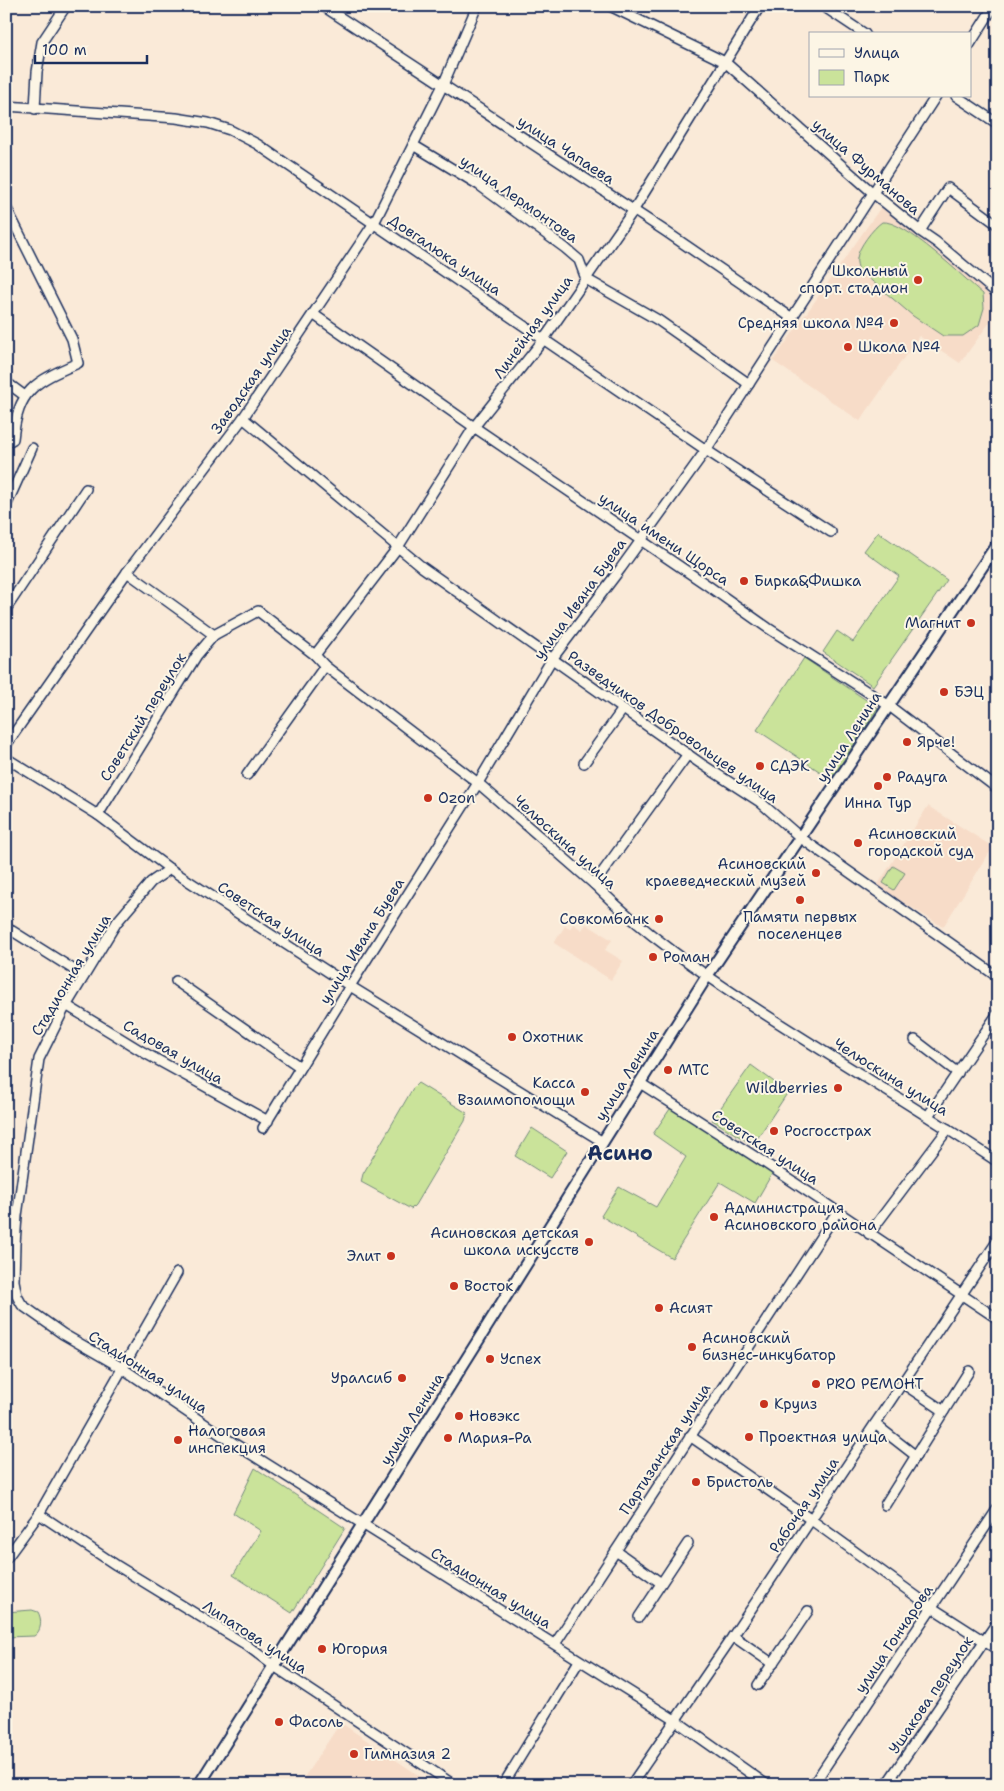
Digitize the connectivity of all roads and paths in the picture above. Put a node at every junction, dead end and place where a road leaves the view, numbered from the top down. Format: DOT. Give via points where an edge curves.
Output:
graph roads {
  1 [pos="66,6"];
  2 [pos="323,6"];
  3 [pos="477,6"];
  4 [pos="610,6"];
  5 [pos="760,6"];
  6 [pos="823,6"];
  7 [pos="994,12"];
  8 [pos="862,32"];
  9 [pos="972,41"];
  10 [pos="725,62"];
  11 [pos="443,85"];
  12 [pos="935,98"];
  13 [pos="959,98"];
  14 [pos="6,106"];
  15 [pos="34,109"];
  16 [pos="998,124"];
  17 [pos="413,145"];
  18 [pos="873,193"];
  19 [pos="6,207"];
  20 [pos="633,211"];
  21 [pos="374,223"];
  22 [pos="998,225"];
  23 [pos="920,230"];
  24 [pos="586,278"];
  25 [pos="998,294"];
  26 [pos="313,314"];
  27 [pos="792,318"];
  28 [pos="544,339"];
  29 [pos="6,382"];
  30 [pos="749,384"];
  31 [pos="26,396"];
  32 [pos="243,418"];
  33 [pos="474,428"];
  34 [pos="6,443"];
  35 [pos="32,448"];
  36 [pos="706,450"];
  37 [pos="86,489"];
  38 [pos="6,506"];
  39 [pos="831,532"];
  40 [pos="640,540"];
  41 [pos="998,543"];
  42 [pos="398,547"];
  43 [pos="127,572"];
  44 [pos="6,609"];
  45 [pos="214,634"];
  46 [pos="315,655"];
  47 [pos="552,659"];
  48 [pos="325,666"];
  49 [pos="888,705"];
  50 [pos="623,709"];
  51 [pos="6,745"];
  52 [pos="688,754"];
  53 [pos="6,758"];
  54 [pos="584,762"];
  55 [pos="247,775"];
  56 [pos="478,783"];
  57 [pos="998,789"];
  58 [pos="98,816"];
  59 [pos="801,838"];
  60 [pos="170,870"];
  61 [pos="594,884"];
  62 [pos="6,927"];
  63 [pos="84,976"];
  64 [pos="707,976"];
  65 [pos="998,977"];
  66 [pos="176,981"];
  67 [pos="350,986"];
  68 [pos="66,1005"];
  69 [pos="998,1013"];
  70 [pos="915,1040"];
  71 [pos="300,1067"];
  72 [pos="958,1072"];
  73 [pos="640,1083"];
  74 [pos="928,1116"];
  75 [pos="265,1124"];
  76 [pos="948,1129"];
  77 [pos="603,1142"];
  78 [pos="998,1162"];
  79 [pos="837,1212"];
  80 [pos="869,1234"];
  81 [pos="998,1240"];
  82 [pos="177,1273"];
  83 [pos="961,1295"];
  84 [pos="998,1319"];
  85 [pos="122,1368"];
  86 [pos="969,1371"];
  87 [pos="902,1383"];
  88 [pos="944,1411"];
  89 [pos="875,1424"];
  90 [pos="690,1436"];
  91 [pos="916,1456"];
  92 [pos="885,1505"];
  93 [pos="998,1508"];
  94 [pos="40,1514"];
  95 [pos="810,1519"];
  96 [pos="364,1524"];
  97 [pos="688,1543"];
  98 [pos="616,1551"];
  99 [pos="6,1559"];
  100 [pos="661,1583"];
  101 [pos="931,1607"];
  102 [pos="808,1611"];
  103 [pos="639,1617"];
  104 [pos="998,1621"];
  105 [pos="733,1636"];
  106 [pos="984,1642"];
  107 [pos="555,1644"];
  108 [pos="998,1650"];
  109 [pos="579,1661"];
  110 [pos="773,1664"];
  111 [pos="274,1666"];
  112 [pos="758,1685"];
  113 [pos="675,1720"];
  114 [pos="998,1780"];
  115 [pos="199,1785"];
  116 [pos="454,1785"];
  117 [pos="504,1785"];
  118 [pos="631,1785"];
  119 [pos="767,1785"];
  120 [pos="813,1785"];
  121 [pos="886,1785"];
  122 [pos="994,1785"];
  1 -- 15 [label="street" via="42,42"];
  2 -- 11 [label="street, улица Чапаева"];
  3 -- 11 [label="street, Заводская улица"];
  4 -- 10 [label="street, улица Фурманова"];
  5 -- 10 [label="street, Линейная улица"];
  6 -- 8 [label="street"];
  7 -- 9 [label="street"];
  10 -- 18 [label="street, улица Фурманова"];
  10 -- 20 [label="street, Линейная улица"];
  11 -- 17 [label="street, Заводская улица"];
  11 -- 20 [label="street, улица Чапаева"];
  12 -- 18 [label="street, улица Ивана Буева"];
  13 -- 16 [label="street"];
  14 -- 15 [label="street, Довгалюка улица"];
  15 -- 21 [label="street, Довгалюка улица" via="176,118 230,130 257,144"];
  17 -- 21 [label="street, Заводская улица"];
  17 -- 24 [label="street, улица Лермонтова" via="479,185 565,248 579,260"];
  18 -- 23 [label="street, улица Фурманова"];
  18 -- 27 [label="street, улица Ивана Буева"];
  19 -- 31 [label="street" via="72,339 78,363 32,388"];
  20 -- 24 [label="street, Линейная улица"];
  20 -- 27 [label="street, улица Чапаева"];
  21 -- 26 [label="street, Заводская улица"];
  21 -- 28 [label="street, Довгалюка улица"];
  22 -- 23 [label="street" via="948,188"];
  23 -- 25 [label="street, улица Фурманова"];
  24 -- 28 [label="street, Линейная улица"];
  24 -- 30 [label="street" via="658,320"];
  26 -- 32 [label="street, Заводская улица"];
  26 -- 33 [label="street, улица имени Щорса"];
  27 -- 30 [label="street, улица Ивана Буева"];
  28 -- 33 [label="street, Линейная улица"];
  28 -- 36 [label="street, Довгалюка улица"];
  29 -- 31 [label="street"];
  30 -- 36 [label="street, улица Ивана Буева"];
  31 -- 34 [label="street" via="17,414 13,439"];
  32 -- 42 [label="street, Разведчиков Добровольцев улица"];
  32 -- 43 [label="street, Заводская улица"];
  33 -- 40 [label="street, улица имени Щорса"];
  33 -- 42 [label="street, Линейная улица"];
  35 -- 38 [label="street"];
  36 -- 39 [label="street, Довгалюка улица"];
  36 -- 40 [label="street, улица Ивана Буева"];
  37 -- 44 [label="street"];
  40 -- 47 [label="street, улица Ивана Буева"];
  40 -- 49 [label="street, улица имени Щорса"];
  41 -- 49 [label="main road, улица Ленина"];
  42 -- 46 [label="street, Линейная улица"];
  42 -- 47 [label="street, Разведчиков Добровольцев улица"];
  43 -- 45 [label="street"];
  43 -- 51 [label="street, Заводская улица"];
  45 -- 46 [label="street, Челюскина улица" via="258,611"];
  45 -- 58 [label="street, Советский переулок" via="197,655"];
  46 -- 48 [label="street, Челюскина улица"];
  47 -- 50 [label="street, Разведчиков Добровольцев улица"];
  47 -- 56 [label="street, улица Ивана Буева"];
  48 -- 55 [label="street"];
  48 -- 56 [label="street, Челюскина улица"];
  49 -- 57 [label="street, улица имени Щорса"];
  49 -- 59 [label="main road, улица Ленина"];
  50 -- 52 [label="street, Разведчиков Добровольцев улица"];
  50 -- 54 [label="street"];
  52 -- 59 [label="street, Разведчиков Добровольцев улица" via="760,802"];
  52 -- 61 [label="street"];
  53 -- 58 [label="street, Советская улица"];
  56 -- 61 [label="street, Челюскина улица"];
  56 -- 67 [label="street, улица Ивана Буева"];
  58 -- 60 [label="street, Советская улица"];
  59 -- 64 [label="main road, улица Ленина"];
  59 -- 65 [label="street, Разведчиков Добровольцев улица"];
  60 -- 63 [label="street, Стадионная улица" via="151,882 117,922"];
  60 -- 67 [label="street, Советская улица"];
  61 -- 64 [label="street, Челюскина улица" via="684,961"];
  62 -- 63 [label="street"];
  63 -- 68 [label="street, Стадионная улица"];
  64 -- 73 [label="main road, улица Ленина"];
  64 -- 74 [label="street, Челюскина улица"];
  66 -- 71 [label="street"];
  67 -- 71 [label="street, улица Ивана Буева"];
  67 -- 77 [label="street, Советская улица"];
  68 -- 75 [label="street, Садовая улица"];
  68 -- 85 [label="street, Стадионная улица" via="39,1058 17,1216 14,1280 17,1296 30,1312"];
  69 -- 72 [label="street"];
  70 -- 72 [label="street"];
  71 -- 75 [label="street, улица Ивана Буева"];
  72 -- 74 [label="street"];
  73 -- 77 [label="main road, улица Ленина"];
  73 -- 79 [label="street, Советская улица"];
  74 -- 76 [label="street, Челюскина улица"];
  76 -- 78 [label="street, Челюскина улица"];
  76 -- 80 [label="street"];
  77 -- 96 [label="main road, улица Ленина"];
  79 -- 80 [label="street, Советская улица"];
  79 -- 90 [label="street, Партизанская улица"];
  80 -- 83 [label="street, Советская улица"];
  81 -- 83 [label="street, Рабочая улица"];
  82 -- 85 [label="street"];
  83 -- 84 [label="street, Советская улица"];
  83 -- 87 [label="street, Рабочая улица"];
  85 -- 94 [label="street"];
  85 -- 96 [label="street, Стадионная улица" via="227,1439"];
  86 -- 88 [label="street"];
  87 -- 88 [label="street"];
  87 -- 89 [label="street, Рабочая улица"];
  88 -- 91 [label="street"];
  89 -- 91 [label="street"];
  89 -- 95 [label="street, Рабочая улица"];
  90 -- 95 [label="street"];
  90 -- 98 [label="street, Партизанская улица"];
  91 -- 92 [label="street"];
  93 -- 101 [label="street, улица Гончарова"];
  94 -- 99 [label="street"];
  94 -- 111 [label="street, Липатова улица" via="245,1644"];
  95 -- 101 [label="street"];
  95 -- 105 [label="street, Рабочая улица"];
  96 -- 107 [label="street, Стадионная улица"];
  96 -- 111 [label="main road, улица Ленина"];
  97 -- 100 [label="street"];
  98 -- 100 [label="street"];
  98 -- 107 [label="street, Партизанская улица"];
  100 -- 103 [label="street"];
  101 -- 106 [label="street"];
  101 -- 120 [label="street, улица Гончарова"];
  102 -- 110 [label="street"];
  104 -- 106 [label="street, Ушакова переулок"];
  105 -- 110 [label="street"];
  105 -- 113 [label="street, Рабочая улица"];
  106 -- 108 [label="street"];
  106 -- 121 [label="street, Ушакова переулок"];
  107 -- 109 [label="street, Стадионная улица"];
  109 -- 113 [label="street, Стадионная улица"];
  109 -- 117 [label="street"];
  110 -- 112 [label="street"];
  111 -- 115 [label="main road, улица Ленина"];
  111 -- 116 [label="street, Липатова улица"];
  113 -- 118 [label="street, Рабочая улица"];
  113 -- 119 [label="street, Стадионная улица"];
  114 -- 122 [label="street"];
}
